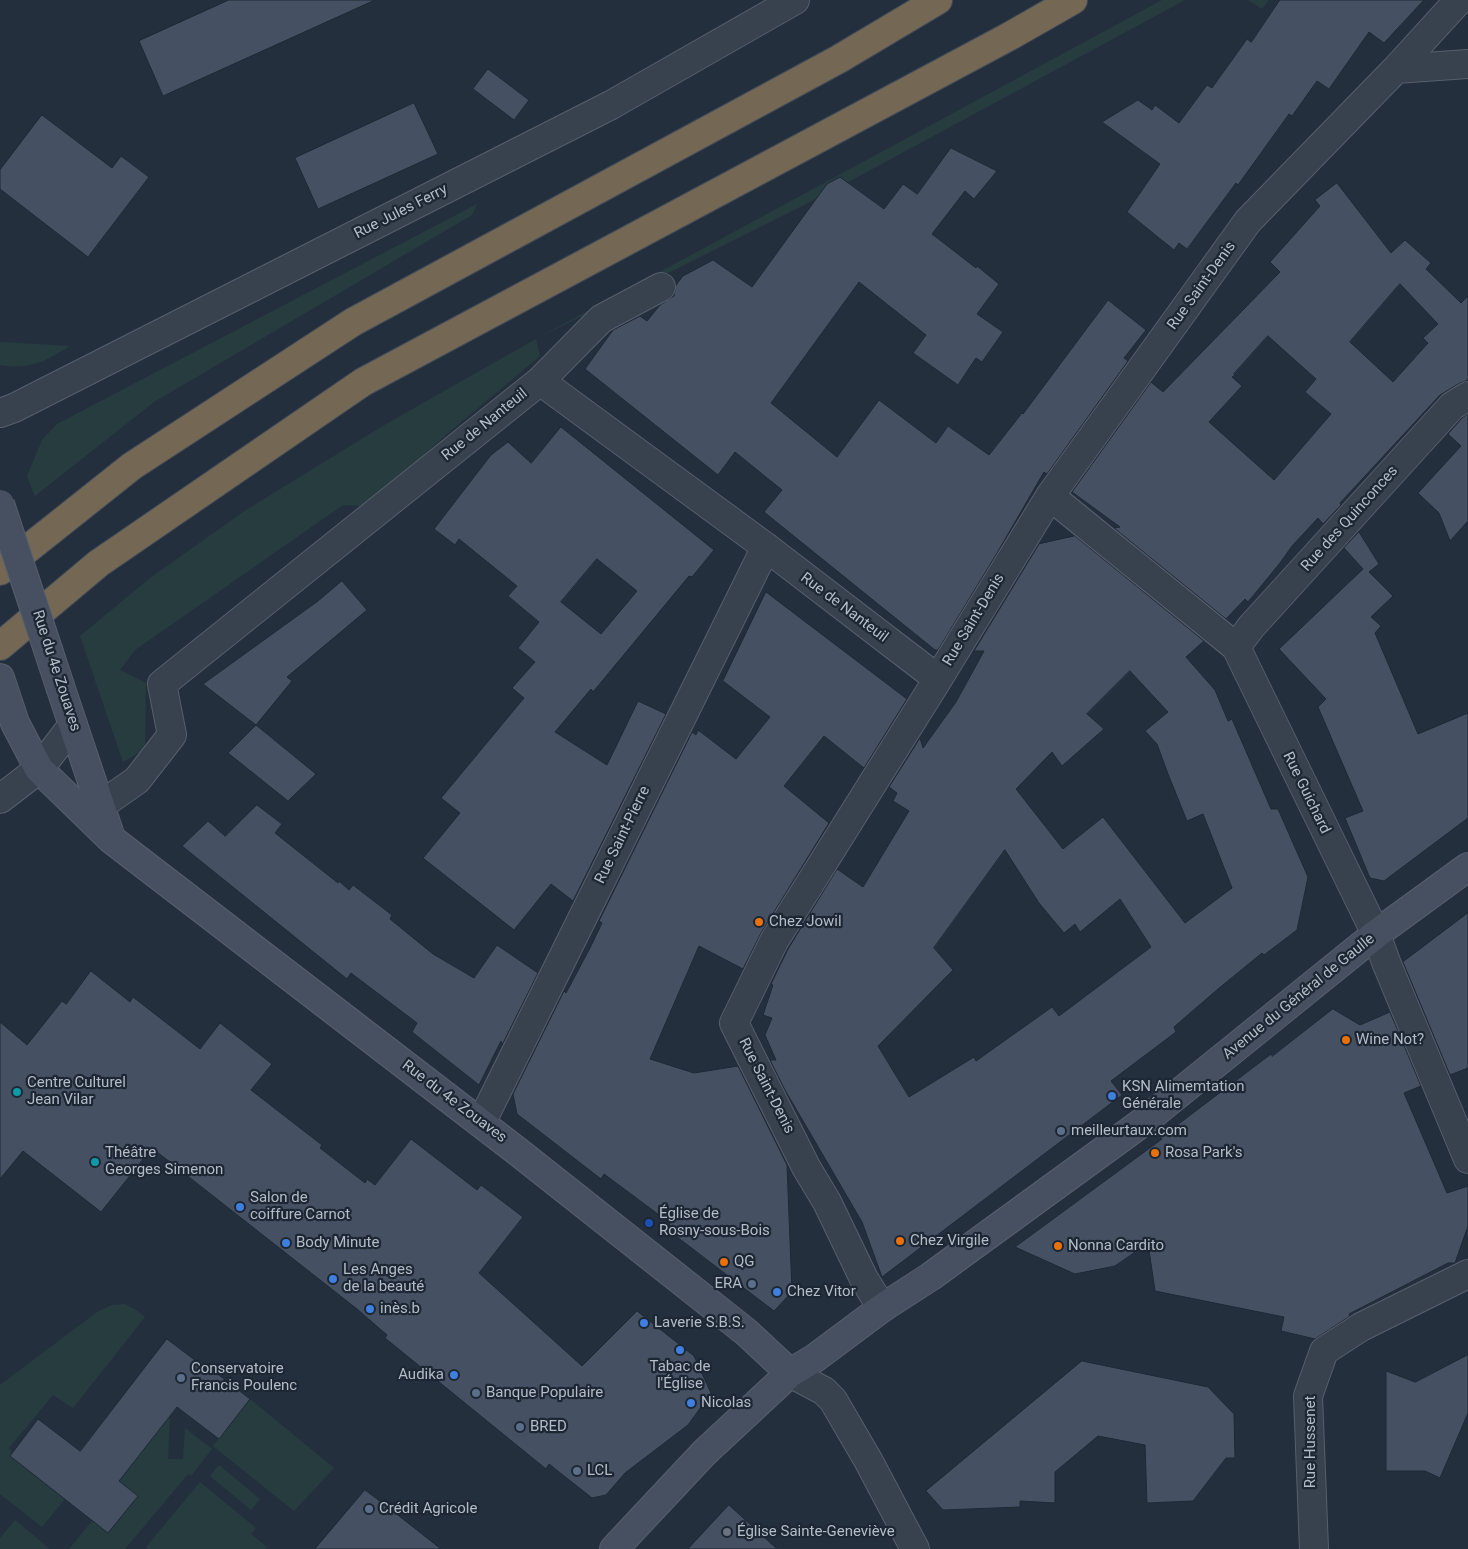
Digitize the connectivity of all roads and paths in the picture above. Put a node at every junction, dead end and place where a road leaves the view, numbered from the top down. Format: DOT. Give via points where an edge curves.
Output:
graph roads {
  1 [pos="795,0"];
  2 [pos="938,0"];
  3 [pos="1073,0"];
  4 [pos="1459,0"];
  5 [pos="1468,64"];
  6 [pos="1396,69"];
  7 [pos="661,287"];
  8 [pos="540,381"];
  9 [pos="1468,396"];
  10 [pos="0,413"];
  11 [pos="1050,496"];
  12 [pos="0,504"];
  13 [pos="766,548"];
  14 [pos="0,571"];
  15 [pos="0,646"];
  16 [pos="1236,647"];
  17 [pos="0,678"];
  18 [pos="938,679"];
  19 [pos="73,725"];
  20 [pos="39,769"];
  21 [pos="0,799"];
  22 [pos="100,806"];
  23 [pos="111,839"];
  24 [pos="1468,867"];
  25 [pos="1376,934"];
  26 [pos="481,1123"];
  27 [pos="1468,1159"];
  28 [pos="1468,1274"];
  29 [pos="882,1308"];
  30 [pos="790,1373"];
  31 [pos="614,1549"];
  32 [pos="915,1549"];
  33 [pos="1314,1549"];
  1 -- 10 [label="street, Rue Jules Ferry" via="611,105"];
  2 -- 14 [label="highway" via="838,59 353,322 132,466"];
  3 -- 15 [label="highway" via="364,382 99,563"];
  4 -- 6 [label="street, Rue Saint-Denis"];
  5 -- 6 [label="street"];
  6 -- 11 [label="street, Rue Saint-Denis" via="1248,221"];
  7 -- 8 [label="street" via="601,319"];
  8 -- 13 [label="street, Rue de Nanteuil"];
  8 -- 22 [label="street, Rue de Nanteuil" via="162,684 172,735 137,780"];
  9 -- 16 [label="street, Rue des Quinconces" via="1452,406"];
  11 -- 16 [label="street, Rue Guichard"];
  11 -- 18 [label="street, Rue Saint-Denis"];
  12 -- 19 [label="main road, Rue du 4e Zouaves, bridge"];
  13 -- 18 [label="street, Rue de Nanteuil"];
  13 -- 26 [label="street, Rue Saint-Pierre"];
  16 -- 25 [label="street, Rue Guichard"];
  17 -- 20 [label="main road, Rue du 4e Zouaves" via="15,723"];
  18 -- 29 [label="street, Rue Saint-Denis" via="774,941 734,1023 806,1168"];
  19 -- 20 [label="street"];
  19 -- 22 [label="main road, Rue du 4e Zouaves"];
  20 -- 21 [label="street"];
  20 -- 23 [label="main road, Rue du 4e Zouaves"];
  22 -- 23 [label="main road, Rue du 4e Zouaves"];
  23 -- 26 [label="main road, Rue du 4e Zouaves"];
  24 -- 25 [label="main road, Avenue du Général de Gaulle"];
  25 -- 27 [label="street, Rue Guichard"];
  25 -- 29 [label="main road, Avenue du Général de Gaulle" via="1147,1119 930,1277"];
  26 -- 30 [label="main road, Rue du 4e Zouaves" via="746,1332"];
  28 -- 33 [label="street, Rue Hussenet" via="1362,1327 1324,1352 1308,1396"];
  29 -- 30 [label="main road, Avenue du Général de Gaulle"];
  30 -- 31 [label="main road, Avenue du Général de Gaulle" via="704,1453"];
  30 -- 32 [label="street" via="824,1391 833,1400"];
}
